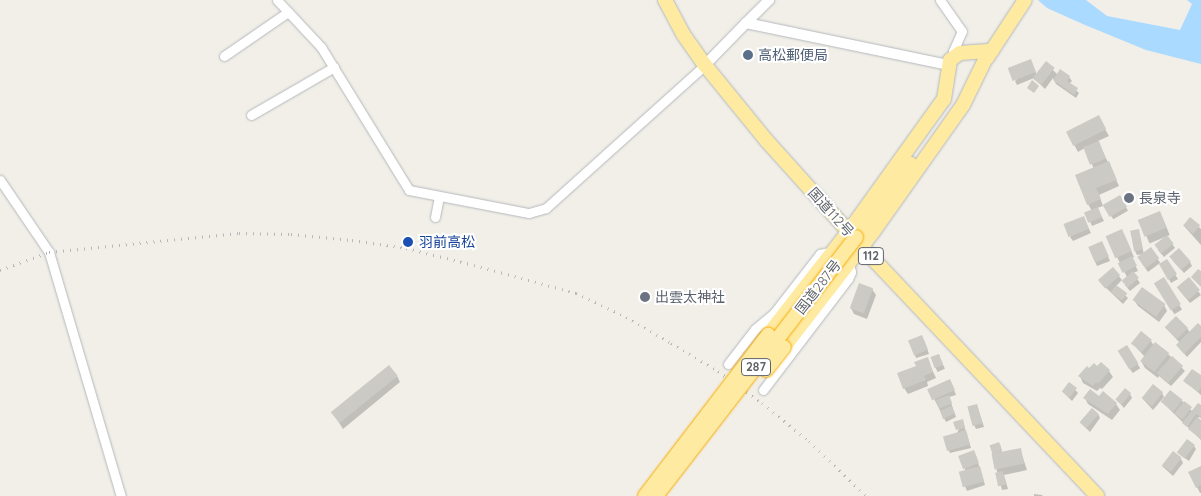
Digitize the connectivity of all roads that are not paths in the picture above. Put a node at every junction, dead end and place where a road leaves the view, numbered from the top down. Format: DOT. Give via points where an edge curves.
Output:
graph roads {
  1 [pos="277,0"];
  2 [pos="665,0"];
  3 [pos="768,0"];
  4 [pos="940,0"];
  5 [pos="1025,0"];
  6 [pos="288,12"];
  7 [pos="746,23"];
  8 [pos="992,51"];
  9 [pos="224,56"];
  10 [pos="951,60"];
  11 [pos="984,62"];
  12 [pos="705,65"];
  13 [pos="334,67"];
  14 [pos="251,115"];
  15 [pos="0,180"];
  16 [pos="439,197"];
  17 [pos="435,217"];
  18 [pos="849,231"];
  19 [pos="862,246"];
  20 [pos="833,251"];
  21 [pos="849,263"];
  22 [pos="728,364"];
  23 [pos="763,390"];
  24 [pos="121,496"];
  25 [pos="645,496"];
  26 [pos="656,496"];
  27 [pos="665,496"];
  28 [pos="1097,496"];
  1 -- 6 [label="street"];
  2 -- 12 [label="highway, 国道112号 / 112"];
  3 -- 7 [label="street"];
  4 -- 10 [label="street" via="962,32"];
  5 -- 8 [label="highway, 国道287号 / 287"];
  6 -- 9 [label="street"];
  6 -- 13 [label="street" via="321,47"];
  7 -- 10 [label="street"];
  7 -- 12 [label="street"];
  8 -- 10 [label="highway"];
  8 -- 11 [label="highway, 国道287号 / 287"];
  10 -- 18 [label="highway, 287" via="944,99"];
  11 -- 19 [label="highway, 287" via="963,105"];
  11 -- 26 [label="highway, 国道287号 / 287, bridge"];
  12 -- 16 [label="street" via="546,208 529,214"];
  12 -- 18 [label="highway, 国道112号 / 112" via="766,140"];
  13 -- 14 [label="street"];
  13 -- 16 [label="street" via="409,190"];
  15 -- 24 [label="street" via="49,252"];
  16 -- 17 [label="street"];
  18 -- 19 [label="highway, 国道112号 / 112"];
  18 -- 20 [label="highway, 287"];
  19 -- 21 [label="highway, 287"];
  19 -- 28 [label="highway, 国道112号 / 112"];
  20 -- 22 [label="street" via="820,254 774,313 755,329"];
  20 -- 25 [label="highway, 287, bridge"];
  21 -- 23 [label="street" via="851,272 848,279"];
  21 -- 27 [label="highway, 287, bridge"];
}
